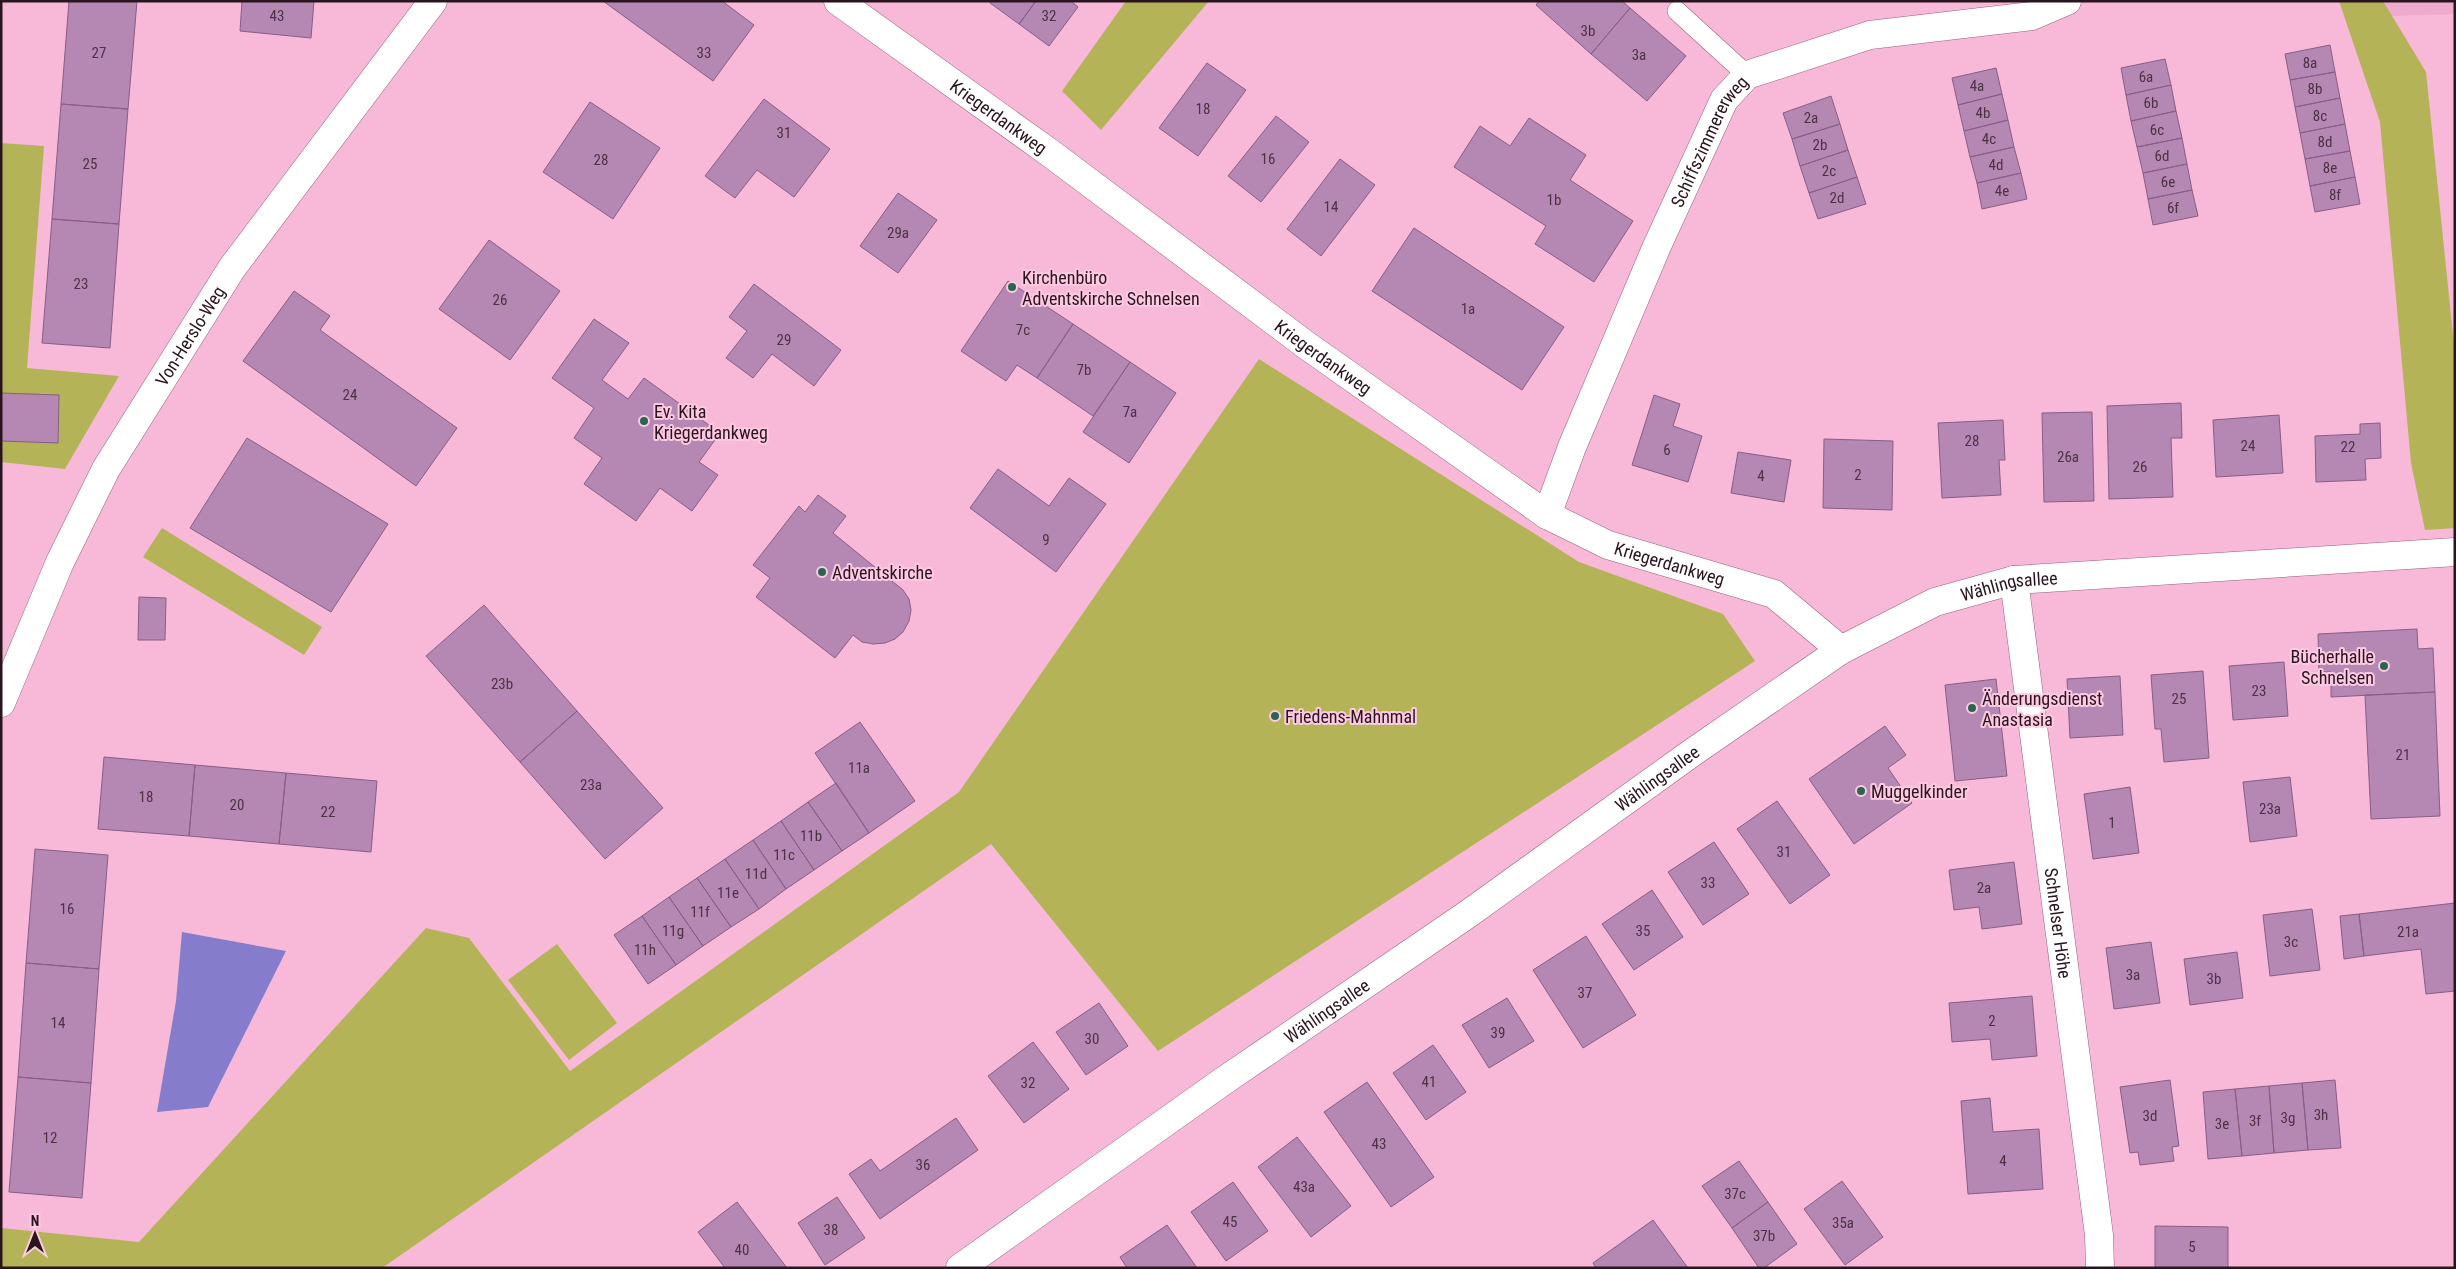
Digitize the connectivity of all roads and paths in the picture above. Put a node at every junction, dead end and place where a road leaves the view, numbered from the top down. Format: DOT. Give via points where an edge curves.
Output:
graph roads {
  1 [pos="434,1"];
  2 [pos="838,1"];
  3 [pos="2067,1"];
  4 [pos="1677,11"];
  5 [pos="1747,75"];
  6 [pos="1547,516"];
  7 [pos="2455,552"];
  8 [pos="2014,580"];
  9 [pos="1841,650"];
  10 [pos="1,703"];
  11 [pos="960,1268"];
  12 [pos="2100,1268"];
  1 -- 10 [label="street, Von-Herslo-Weg" via="232,268 117,452 60,562"];
  2 -- 6 [label="street, Kriegerdankweg" via="1050,153 1306,345"];
  3 -- 5 [label="street, Schiffszimmererweg" via="2032,16 1870,35"];
  4 -- 5 [label="lane"];
  5 -- 6 [label="street, Schiffszimmererweg" via="1724,100 1657,246 1572,447"];
  6 -- 9 [label="street, Kriegerdankweg" via="1608,545 1774,594"];
  7 -- 8 [label="street, Wählingsallee"];
  8 -- 9 [label="street, Wählingsallee" via="1935,602"];
  8 -- 12 [label="street, Schnelser Höhe" via="2099,1235"];
  9 -- 11 [label="street, Wählingsallee"];
}
